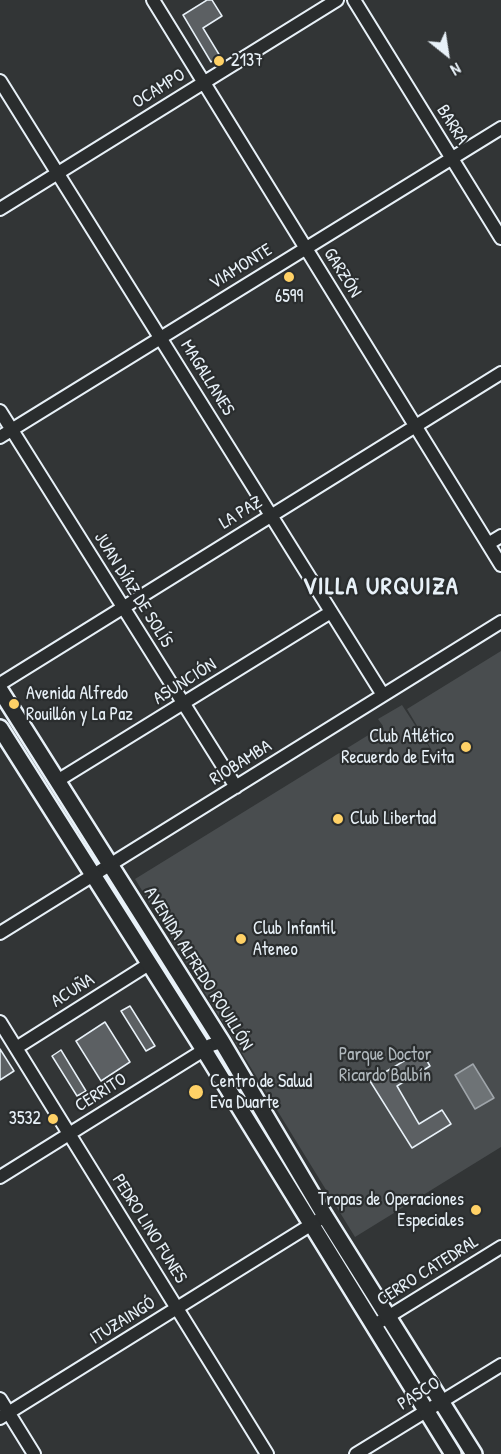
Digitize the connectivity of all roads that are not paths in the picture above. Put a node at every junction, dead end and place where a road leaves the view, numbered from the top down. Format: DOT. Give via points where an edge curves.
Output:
graph roads {
  1 [pos="153,0"];
  2 [pos="337,0"];
  3 [pos="354,0"];
  4 [pos="0,81"];
  5 [pos="204,83"];
  6 [pos="501,128"];
  7 [pos="452,158"];
  8 [pos="58,173"];
  9 [pos="0,209"];
  10 [pos="501,238"];
  11 [pos="306,248"];
  12 [pos="160,338"];
  13 [pos="501,373"];
  14 [pos="0,411"];
  15 [pos="415,426"];
  16 [pos="12,430"];
  17 [pos="0,437"];
  18 [pos="271,516"];
  19 [pos="501,536"];
  20 [pos="488,544"];
  21 [pos="501,565"];
  22 [pos="123,607"];
  23 [pos="332,612"];
  24 [pos="501,622"];
  25 [pos="0,684"];
  26 [pos="0,690"];
  27 [pos="383,695"];
  28 [pos="184,704"];
  29 [pos="0,728"];
  30 [pos="57,782"];
  31 [pos="236,787"];
  32 [pos="101,871"];
  33 [pos="0,933"];
  34 [pos="149,964"];
  35 [pos="0,1022"];
  36 [pos="222,1042"];
  37 [pos="16,1048"];
  38 [pos="204,1050"];
  39 [pos="69,1134"];
  40 [pos="0,1177"];
  41 [pos="326,1216"];
  42 [pos="311,1225"];
  43 [pos="501,1247"];
  44 [pos="177,1308"];
  45 [pos="388,1317"];
  46 [pos="373,1326"];
  47 [pos="501,1365"];
  48 [pos="0,1400"];
  49 [pos="441,1401"];
  50 [pos="426,1410"];
  51 [pos="4,1416"];
  52 [pos="34,1454"];
  53 [pos="267,1454"];
  54 [pos="356,1454"];
  55 [pos="453,1454"];
  56 [pos="474,1454"];
  1 -- 5 [label="street, GARZÓN"];
  2 -- 5 [label="street, OCAMPO"];
  3 -- 7 [label="street, BARRA"];
  4 -- 8 [label="street, MAGALLANES"];
  5 -- 8 [label="street, OCAMPO"];
  5 -- 11 [label="street, GARZÓN"];
  6 -- 7 [label="street, VIAMONTE"];
  7 -- 10 [label="street, BARRA"];
  7 -- 11 [label="street, VIAMONTE"];
  8 -- 9 [label="street, OCAMPO"];
  8 -- 12 [label="street, MAGALLANES"];
  11 -- 12 [label="street, VIAMONTE"];
  11 -- 15 [label="street, GARZÓN"];
  12 -- 16 [label="street, VIAMONTE"];
  12 -- 18 [label="street, MAGALLANES"];
  13 -- 15 [label="street, LA PAZ"];
  14 -- 16 [label="street, JUAN DÍAZ DE SOLÍS"];
  15 -- 18 [label="street, LA PAZ"];
  15 -- 20 [label="street, GARZÓN"];
  16 -- 17 [label="street, VIAMONTE"];
  16 -- 22 [label="street, JUAN DÍAZ DE SOLÍS"];
  18 -- 22 [label="street, LA PAZ"];
  18 -- 23 [label="street, MAGALLANES"];
  19 -- 20 [label="street"];
  20 -- 21 [label="street, GARZÓN"];
  22 -- 25 [label="street, LA PAZ"];
  22 -- 28 [label="street, JUAN DÍAZ DE SOLÍS"];
  23 -- 27 [label="street, MAGALLANES"];
  23 -- 28 [label="street, ASUNCIÓN"];
  24 -- 27 [label="street, RIOBAMBA"];
  26 -- 30 [label="street, AVENIDA ALFREDO ROUILLÓN"];
  27 -- 31 [label="street, RIOBAMBA"];
  28 -- 30 [label="street, ASUNCIÓN"];
  28 -- 31 [label="street, JUAN DÍAZ DE SOLÍS"];
  29 -- 32 [label="street, AVENIDA ALFREDO ROUILLÓN"];
  30 -- 32 [label="street, AVENIDA ALFREDO ROUILLÓN"];
  31 -- 32 [label="street, RIOBAMBA"];
  32 -- 33 [label="street, RIOBAMBA"];
  32 -- 34 [label="street, AVENIDA ALFREDO ROUILLÓN"];
  32 -- 36 [label="street, AVENIDA ALFREDO ROUILLÓN"];
  34 -- 37 [label="street, ACUÑA"];
  34 -- 38 [label="street, AVENIDA ALFREDO ROUILLÓN"];
  35 -- 37 [label="street, PEDRO LINO FUNES"];
  36 -- 38 [label="street, CERRITO"];
  36 -- 41 [label="street, AVENIDA ALFREDO ROUILLÓN"];
  37 -- 39 [label="street, PEDRO LINO FUNES"];
  38 -- 39 [label="street, CERRITO"];
  38 -- 42 [label="street, AVENIDA ALFREDO ROUILLÓN"];
  39 -- 40 [label="street, CERRITO"];
  39 -- 44 [label="street, PEDRO LINO FUNES"];
  41 -- 42 [label="street, ITUZAINGÓ"];
  41 -- 45 [label="street, AVENIDA ALFREDO ROUILLÓN"];
  42 -- 44 [label="street, ITUZAINGÓ"];
  42 -- 46 [label="street, AVENIDA ALFREDO ROUILLÓN"];
  43 -- 45 [label="street, CERRO CATEDRAL"];
  44 -- 51 [label="street, ITUZAINGÓ"];
  44 -- 53 [label="street, PEDRO LINO FUNES"];
  45 -- 46 [label="street, CERRO CATEDRAL"];
  45 -- 49 [label="street, AVENIDA ALFREDO ROUILLÓN"];
  46 -- 50 [label="street, AVENIDA ALFREDO ROUILLÓN"];
  47 -- 49 [label="street, PASCO"];
  48 -- 51 [label="street"];
  49 -- 50 [label="street, PASCO"];
  49 -- 56 [label="street, AVENIDA ALFREDO ROUILLÓN"];
  50 -- 54 [label="street, PASCO"];
  50 -- 55 [label="street, AVENIDA ALFREDO ROUILLÓN"];
  51 -- 52 [label="street"];
}
